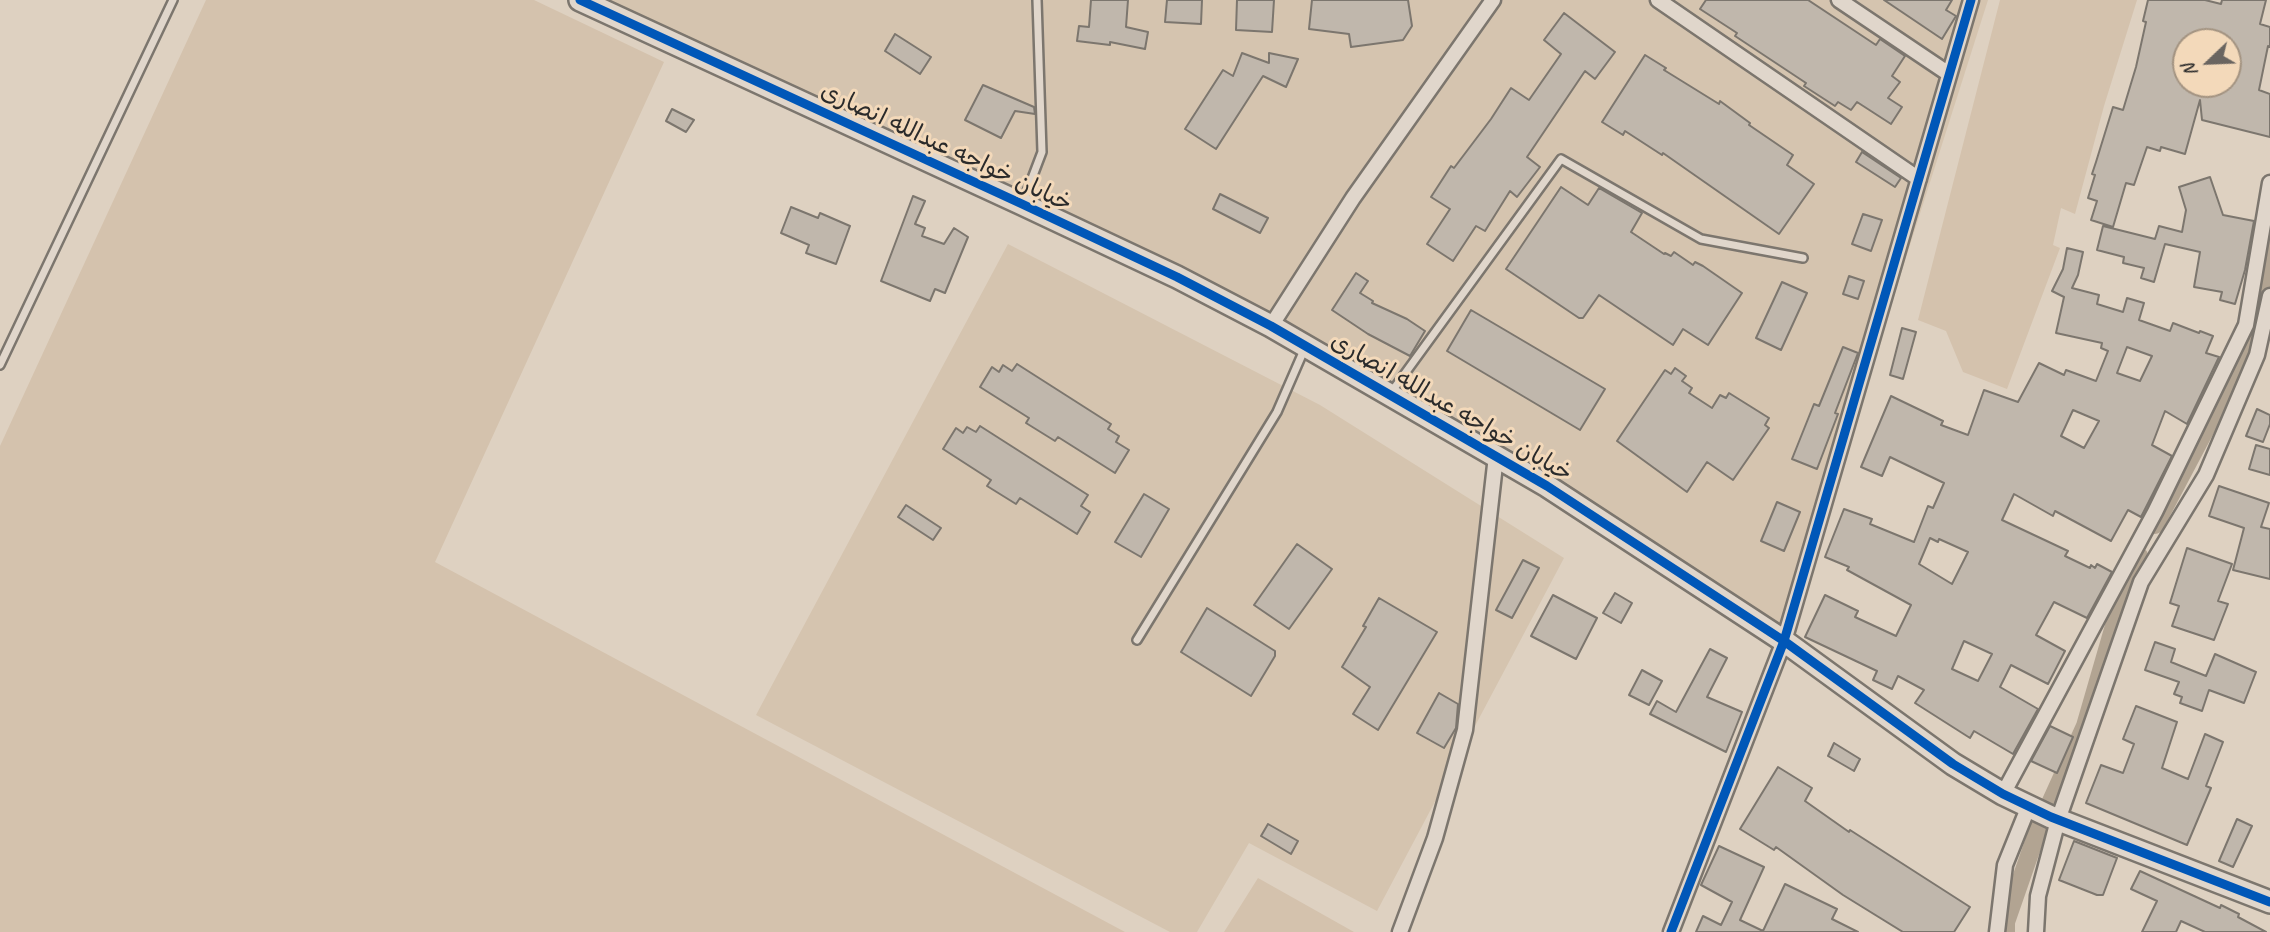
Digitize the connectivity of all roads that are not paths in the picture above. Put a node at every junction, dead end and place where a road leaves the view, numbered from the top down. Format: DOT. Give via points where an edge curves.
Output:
graph roads {
  1 [pos="173,0"];
  2 [pos="580,0"];
  3 [pos="1037,0"];
  4 [pos="1493,0"];
  5 [pos="1658,0"];
  6 [pos="1839,0"];
  7 [pos="1971,0"];
  8 [pos="1949,74"];
  9 [pos="1919,179"];
  10 [pos="2270,183"];
  11 [pos="1022,204"];
  12 [pos="1803,258"];
  13 [pos="2270,296"];
  14 [pos="1270,326"];
  15 [pos="1306,346"];
  16 [pos="0,365"];
  17 [pos="1391,394"];
  18 [pos="1496,456"];
  19 [pos="1137,640"];
  20 [pos="1784,641"];
  21 [pos="2003,794"];
  22 [pos="2028,808"];
  23 [pos="2058,820"];
  24 [pos="2270,902"];
  25 [pos="1400,932"];
  26 [pos="1671,932"];
  27 [pos="1997,932"];
  28 [pos="2036,932"];
  1 -- 16 [label="lane"];
  2 -- 11 [label="street, خیابان خواجه عبدالله انصاری"];
  3 -- 11 [label="lane" via="1042,152"];
  4 -- 14 [label="street" via="1353,198"];
  5 -- 9 [label="street"];
  6 -- 8 [label="street"];
  7 -- 8 [label="street"];
  8 -- 9 [label="street"];
  9 -- 20 [label="street"];
  10 -- 21 [label="street" via="2246,325 2149,523"];
  11 -- 14 [label="street, خیابان خواجه عبدالله انصاری"];
  12 -- 17 [label="lane" via="1701,239 1561,159"];
  13 -- 23 [label="street" via="2257,355 2206,475 2141,582"];
  14 -- 15 [label="street, خیابان خواجه عبدالله انصاری"];
  15 -- 17 [label="street, خیابان خواجه عبدالله انصاری"];
  15 -- 19 [label="lane" via="1277,412"];
  17 -- 18 [label="street, خیابان خواجه عبدالله انصاری"];
  18 -- 20 [label="street, خیابان خواجه عبدالله انصاری"];
  18 -- 25 [label="street" via="1465,730 1435,838"];
  20 -- 21 [label="street, خیابان خواجه عبدالله انصاری" via="1953,764"];
  20 -- 26 [label="street"];
  21 -- 22 [label="street, خیابان خواجه عبدالله انصاری"];
  22 -- 23 [label="street, خیابان خواجه عبدالله انصاری"];
  22 -- 27 [label="street" via="2005,865"];
  23 -- 24 [label="street, خیابان خواجه عبدالله انصاری"];
  23 -- 28 [label="street" via="2038,896"];
}
